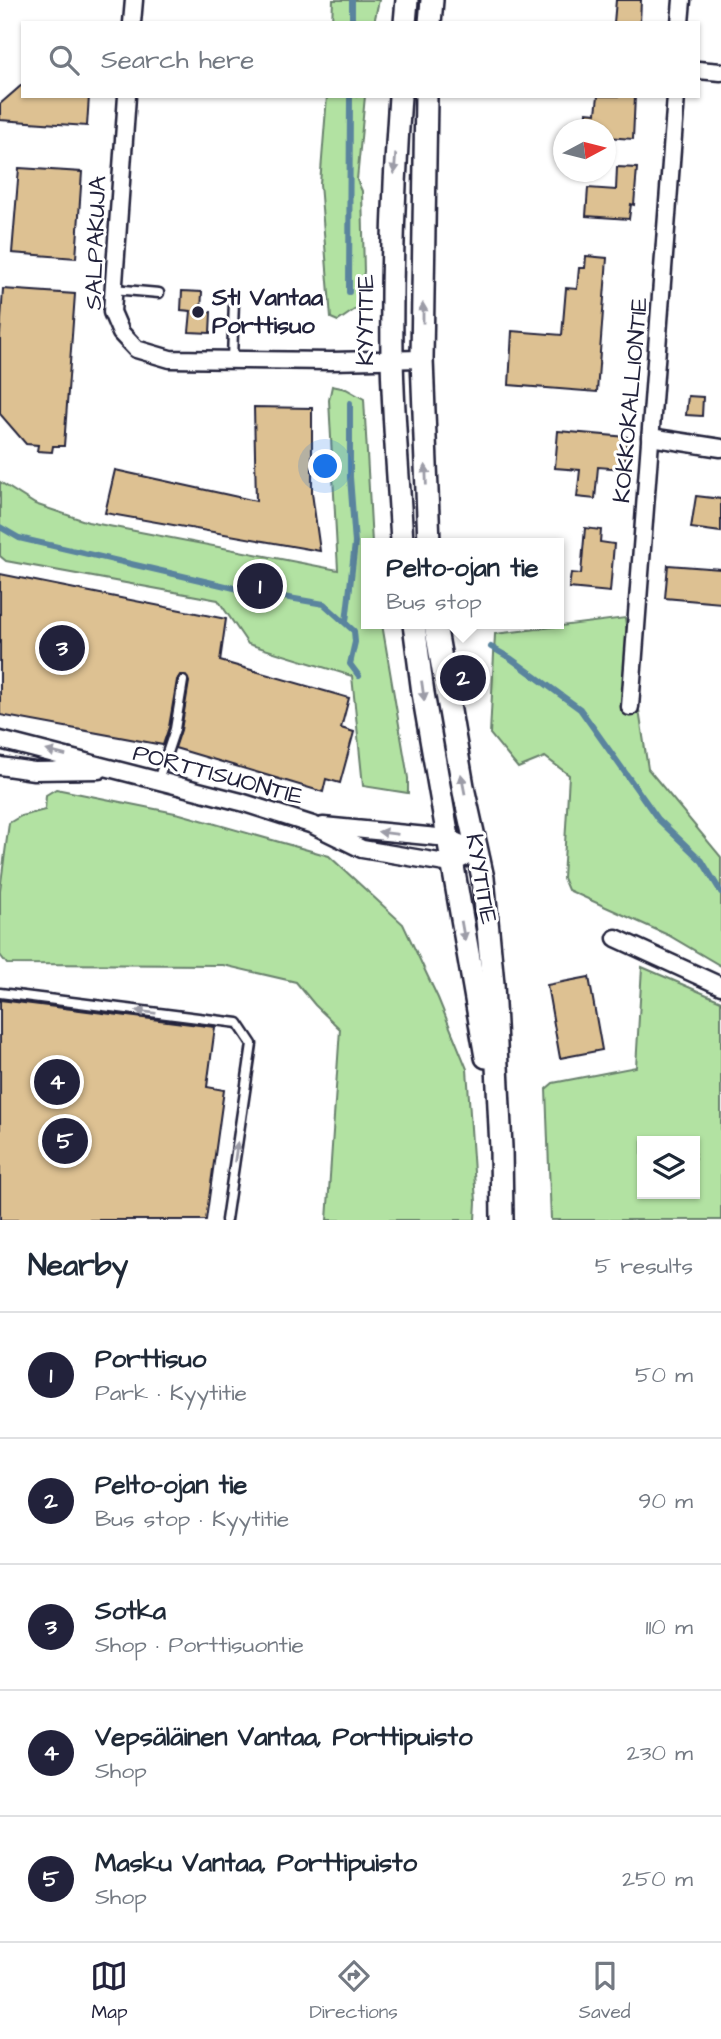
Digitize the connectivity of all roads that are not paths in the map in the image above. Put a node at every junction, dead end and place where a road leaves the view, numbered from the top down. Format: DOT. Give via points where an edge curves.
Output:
graph roads {
  1 [pos="134,0"];
  2 [pos="407,0"];
  3 [pos="432,0"];
  4 [pos="682,0"];
  5 [pos="132,21"];
  6 [pos="405,21"];
  7 [pos="430,21"];
  8 [pos="680,21"];
  9 [pos="700,70"];
  10 [pos="721,72"];
  11 [pos="127,98"];
  12 [pos="400,98"];
  13 [pos="426,98"];
  14 [pos="676,98"];
  15 [pos="113,289"];
  16 [pos="159,293"];
  17 [pos="234,300"];
  18 [pos="422,359"];
  19 [pos="392,360"];
  20 [pos="232,362"];
  21 [pos="650,437"];
  22 [pos="721,448"];
  23 [pos="402,538"];
  24 [pos="429,538"];
  25 [pos="415,629"];
  26 [pos="436,629"];
  27 [pos="183,681"];
  28 [pos="630,707"];
  29 [pos="0,740"];
  30 [pos="0,766"];
  31 [pos="111,770"];
  32 [pos="158,780"];
  33 [pos="313,825"];
  34 [pos="448,838"];
  35 [pos="478,851"];
  36 [pos="452,864"];
  37 [pos="616,938"];
  38 [pos="721,986"];
  39 [pos="0,993"];
  40 [pos="500,1142"];
  41 [pos="226,1220"];
  42 [pos="502,1220"];
  1 -- 5 [label="street"];
  2 -- 6 [label="main road"];
  3 -- 7 [label="main road"];
  4 -- 8 [label="street"];
  9 -- 10 [label="street"];
  11 -- 15 [label="street, SALPAKUJA"];
  12 -- 19 [label="main road, KYYTITIE, one-way" via="393,203"];
  18 -- 13 [label="main road, one-way"];
  14 -- 21 [label="street, KOKKOKALLIONTIE"];
  15 -- 16 [label="lane"];
  15 -- 20 [label="street, SALPAKUJA" via="112,312 121,333 136,349 170,359"];
  17 -- 20 [label="lane"];
  18 -- 19 [label="street, SALPAKUJA"];
  24 -- 18 [label="main road, one-way"];
  19 -- 20 [label="street, SALPAKUJA"];
  19 -- 23 [label="main road, KYYTITIE"];
  21 -- 22 [label="street"];
  21 -- 28 [label="street, KOKKOKALLIONTIE"];
  25 -- 34 [label="main road, KYYTITIE, one-way"];
  35 -- 26 [label="main road, KYYTITIE, one-way"];
  27 -- 32 [label="lane" via="175,729"];
  31 -- 29 [label="street, PORTTISUONTIE, one-way"];
  30 -- 31 [label="street, PORTTISUONTIE" via="34,771"];
  31 -- 32 [label="street, PORTTISUONTIE"];
  32 -- 33 [label="street, PORTTISUONTIE"];
  34 -- 33 [label="street, PORTTISUONTIE, one-way"];
  33 -- 36 [label="street, PORTTISUONTIE" via="362,849"];
  34 -- 35 [label="street, PORTTISUONTIE"];
  34 -- 36 [label="main road, KYYTITIE"];
  35 -- 36 [label="street"];
  35 -- 40 [label="main road, KYYTITIE" via="493,984"];
  36 -- 40 [label="main road, KYYTITIE, one-way"];
  37 -- 38 [label="street"];
  41 -- 39 [label="lane, one-way" via="252,1044 238,1023"];
  40 -- 42 [label="main road, KYYTITIE"];
}
